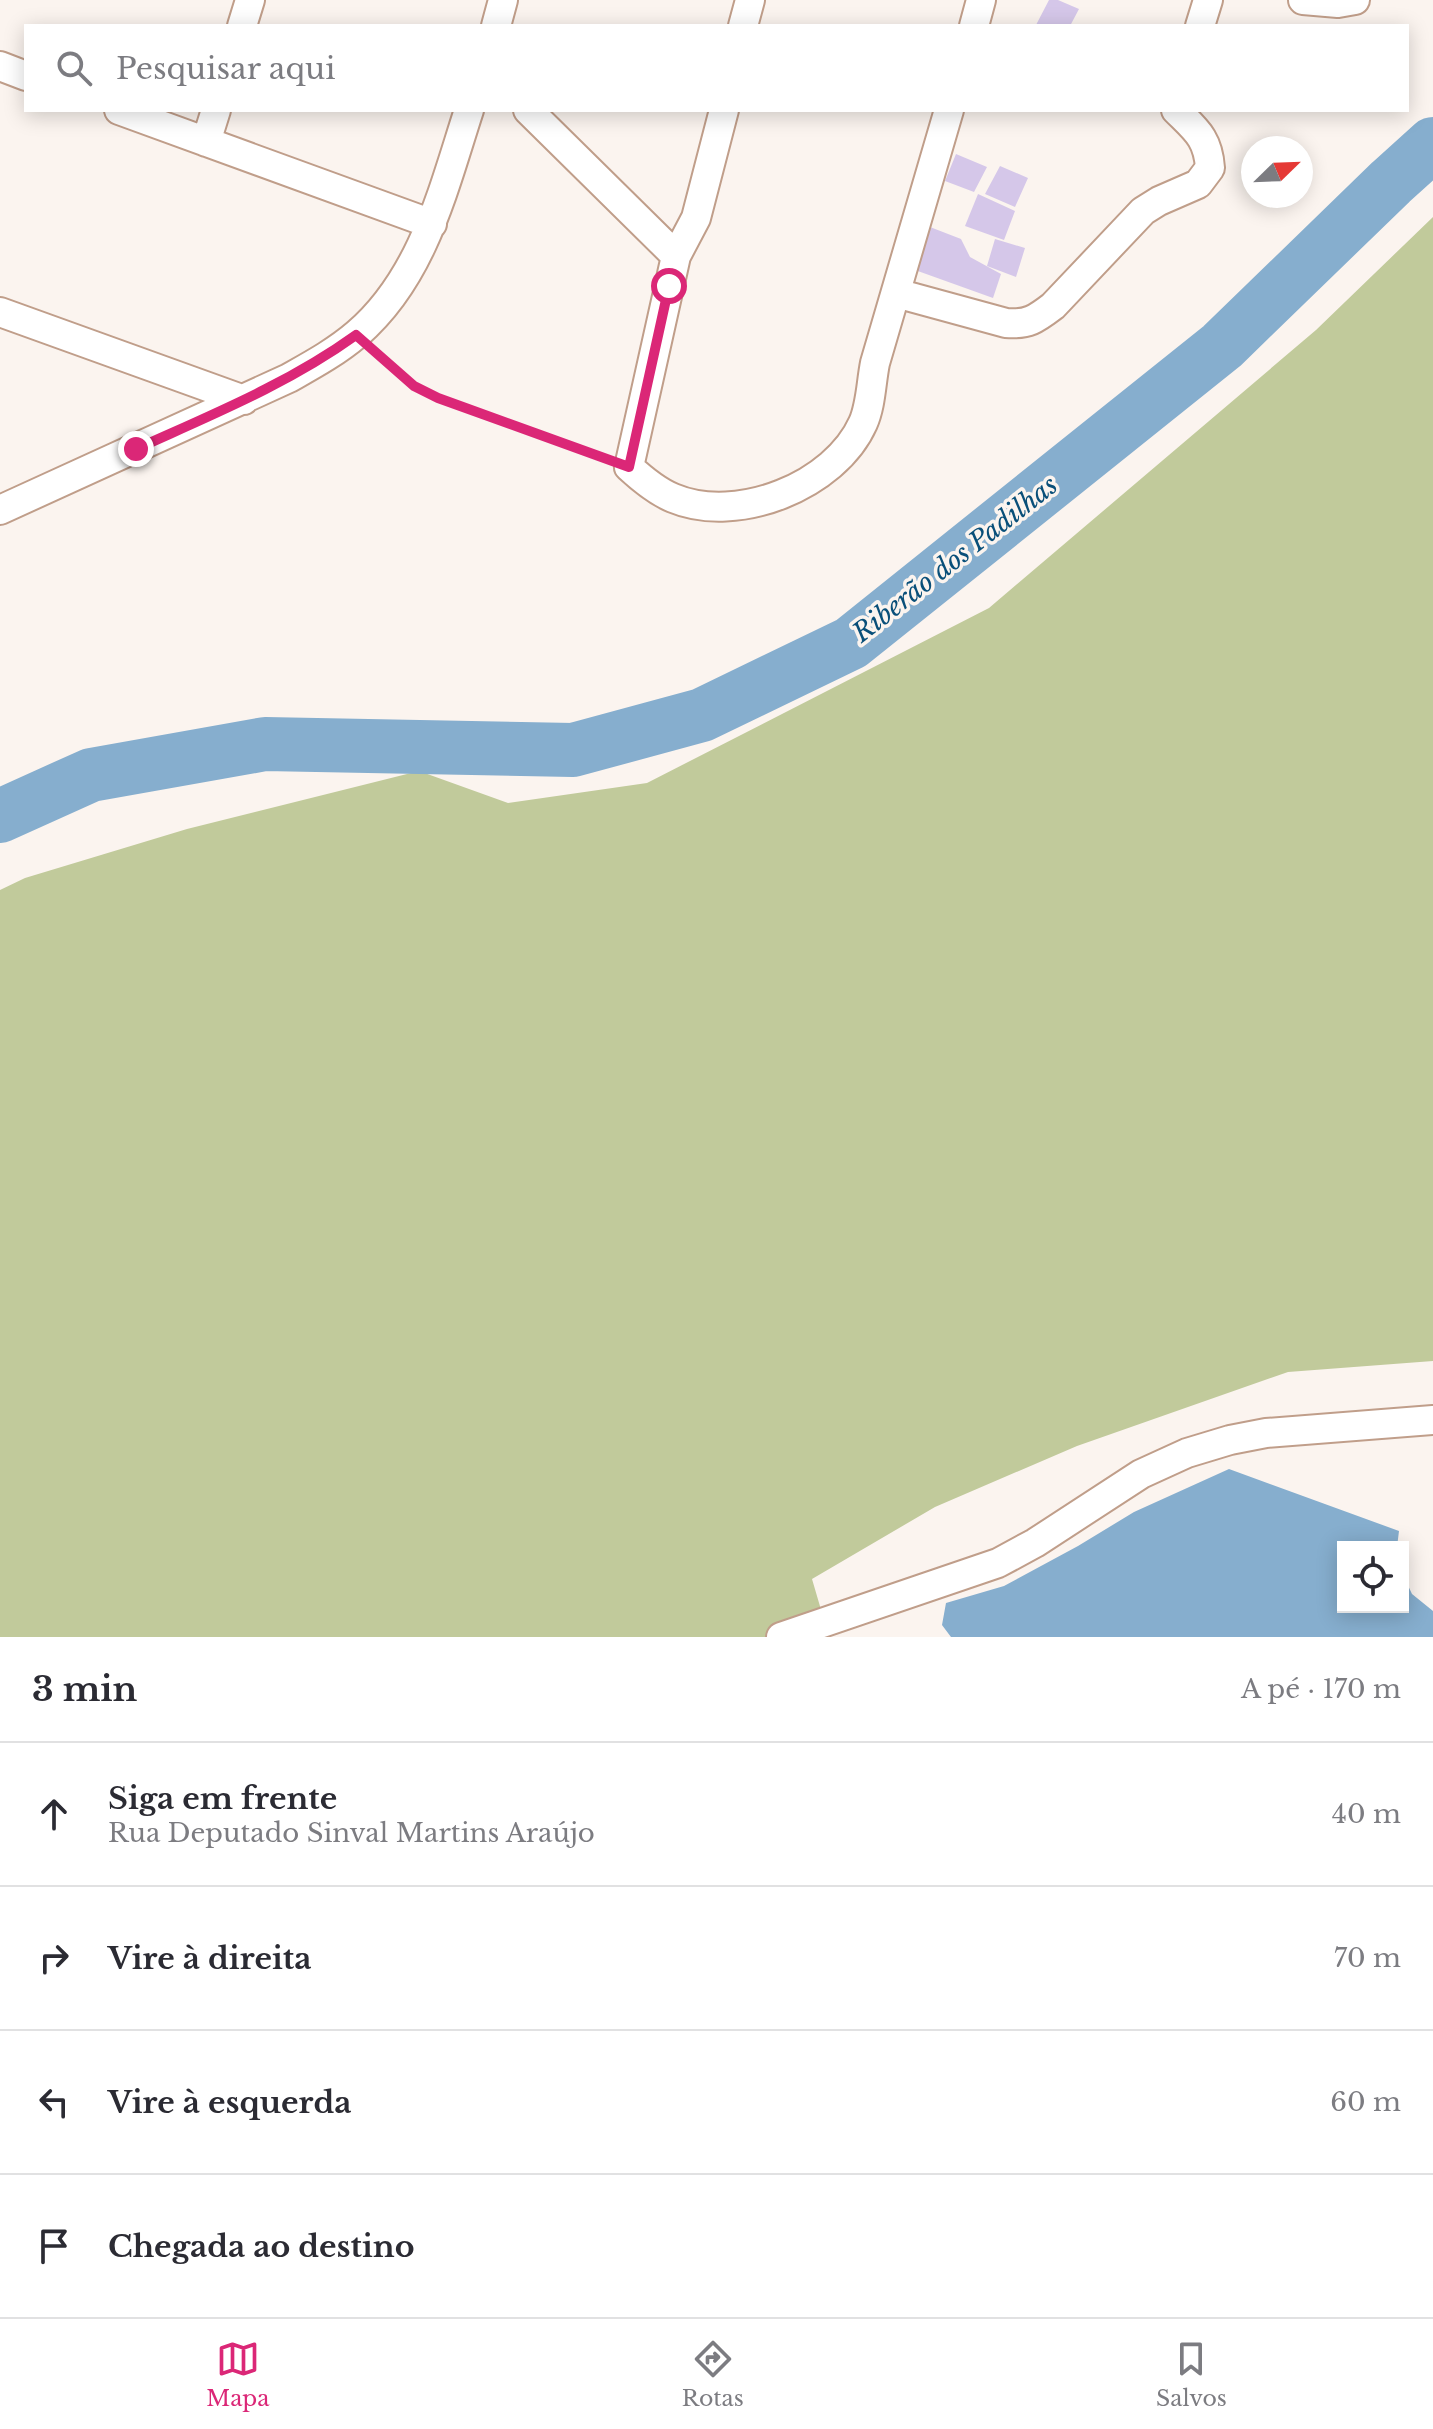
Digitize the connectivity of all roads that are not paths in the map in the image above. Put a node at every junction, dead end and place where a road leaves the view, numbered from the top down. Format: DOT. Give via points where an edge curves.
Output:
graph roads {
  1 [pos="250,0"];
  2 [pos="503,0"];
  3 [pos="750,0"];
  4 [pos="981,0"];
  5 [pos="1208,0"];
  6 [pos="1303,0"];
  7 [pos="1355,0"];
  8 [pos="243,24"];
  9 [pos="497,24"];
  10 [pos="744,24"];
  11 [pos="975,24"];
  12 [pos="1201,24"];
  13 [pos="0,66"];
  14 [pos="24,75"];
  15 [pos="124,112"];
  16 [pos="215,112"];
  17 [pos="468,112"];
  18 [pos="530,112"];
  19 [pos="723,112"];
  20 [pos="948,112"];
  21 [pos="1178,112"];
  22 [pos="206,142"];
  23 [pos="432,224"];
  24 [pos="676,256"];
  25 [pos="896,293"];
  26 [pos="0,312"];
  27 [pos="244,400"];
  28 [pos="0,510"];
  29 [pos="1433,1420"];
  30 [pos="781,1637"];
  1 -- 8 [label="street"];
  2 -- 9 [label="street"];
  3 -- 10 [label="street"];
  4 -- 11 [label="street"];
  5 -- 12 [label="street"];
  6 -- 7 [label="street"];
  13 -- 14 [label="street"];
  15 -- 22 [label="street"];
  16 -- 22 [label="street"];
  17 -- 23 [label="street"];
  18 -- 24 [label="street"];
  19 -- 24 [label="street" via="696,218"];
  20 -- 25 [label="street"];
  21 -- 25 [label="street" via="1204,139 1210,168 1198,184 1143,211 1039,317 1006,323"];
  22 -- 23 [label="street"];
  23 -- 27 [label="street" via="400,286 356,335"];
  24 -- 25 [label="street" via="629,467 674,499 708,507 770,500 803,484 852,441 863,423"];
  26 -- 27 [label="street"];
  27 -- 28 [label="street"];
  29 -- 30 [label="street" via="1266,1433 1187,1453 1141,1474 998,1563"];
}
